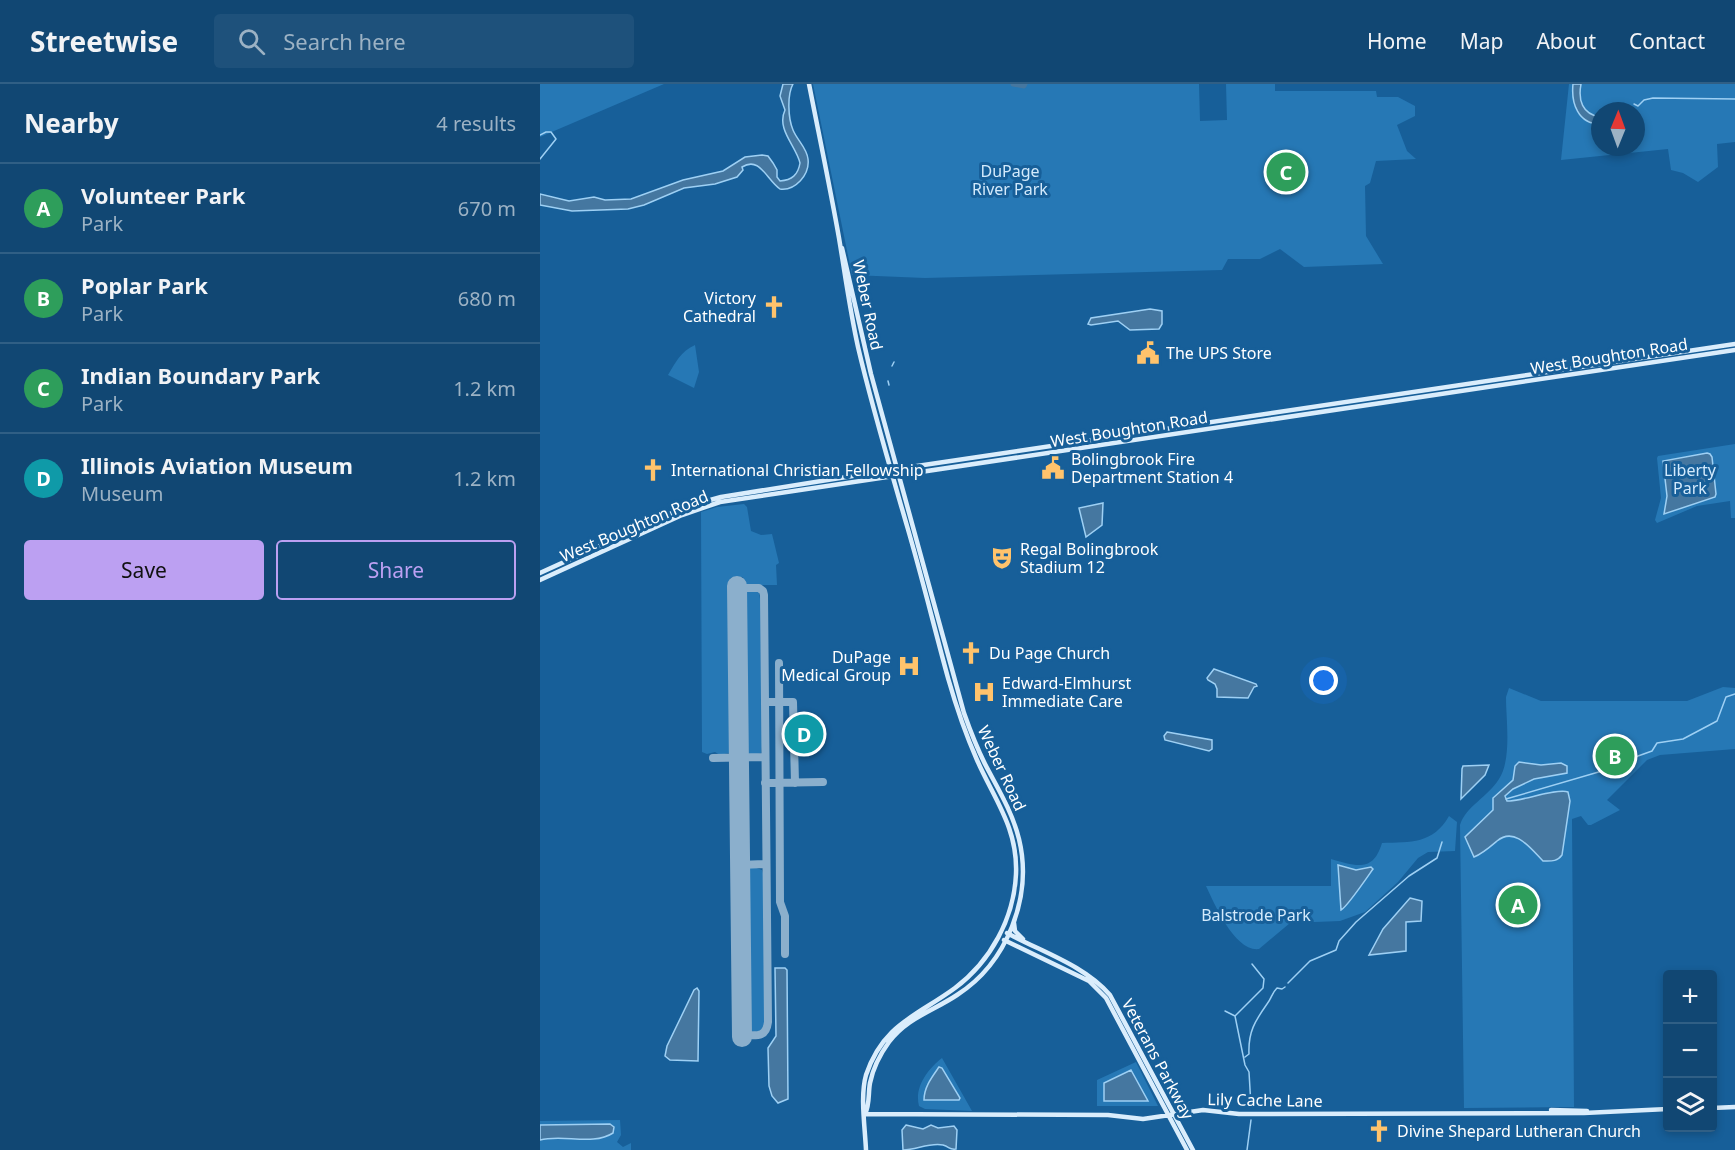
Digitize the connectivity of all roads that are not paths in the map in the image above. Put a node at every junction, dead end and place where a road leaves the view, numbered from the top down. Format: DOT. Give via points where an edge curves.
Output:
graph roads {
  1 [pos="809,84"];
  2 [pos="840,241"];
  3 [pos="1735,344"];
  4 [pos="1735,350"];
  5 [pos="897,469"];
  6 [pos="890,470"];
  7 [pos="899,475"];
  8 [pos="892,476"];
  9 [pos="909,535"];
  10 [pos="920,552"];
  11 [pos="540,573"];
  12 [pos="540,580"];
  13 [pos="1014,920"];
  14 [pos="1002,931"];
  15 [pos="1008,934"];
  16 [pos="999,938"];
  17 [pos="1005,941"];
  18 [pos="1030,944"];
  19 [pos="1735,1107"];
  20 [pos="1717,1108"];
  21 [pos="1663,1109"];
  22 [pos="865,1114"];
  23 [pos="1171,1115"];
  24 [pos="866,1150"];
  25 [pos="1187,1150"];
  26 [pos="1193,1150"];
  1 -- 2 [label="main road, Weber Road"];
  2 -- 5 [label="main road, Weber Road"];
  2 -- 6 [label="main road, Weber Road" via="858,346"];
  3 -- 5 [label="main road, West Boughton Road"];
  4 -- 7 [label="main road, West Boughton Road"];
  5 -- 6 [label="main road, West Boughton Road"];
  5 -- 7 [label="main road, Weber Road"];
  6 -- 8 [label="main road, Weber Road"];
  6 -- 11 [label="main road, West Boughton Road" via="705,501"];
  7 -- 8 [label="main road, West Boughton Road"];
  7 -- 10 [label="main road, Weber Road"];
  8 -- 9 [label="main road, Weber Road"];
  8 -- 12 [label="main road, West Boughton Road" via="706,506"];
  9 -- 10 [label="main road"];
  9 -- 14 [label="main road, Weber Road" via="963,727 1011,833 1015,886"];
  10 -- 13 [label="main road, Weber Road" via="964,713 1010,810 1020,842 1021,896"];
  13 -- 15 [label="main road, Weber Road"];
  13 -- 18 [label="main road" via="1016,931"];
  14 -- 15 [label="main road, Veterans Parkway"];
  14 -- 16 [label="main road, Weber Road"];
  15 -- 17 [label="main road, Weber Road"];
  15 -- 18 [label="main road, Veterans Parkway"];
  16 -- 17 [label="main road, Veterans Parkway"];
  16 -- 22 [label="main road, Weber Road" via="968,977 903,1021 881,1045 865,1081"];
  17 -- 22 [label="main road, Weber Road" via="976,979 957,995 910,1021 890,1041 873,1075"];
  17 -- 23 [label="main road, Veterans Parkway" via="1089,981 1105,997"];
  18 -- 23 [label="main road, Veterans Parkway" via="1091,977 1110,995"];
  19 -- 20 [label="main road"];
  21 -- 23 [label="main road, Lily Cache Lane" via="1239,1114 1203,1110"];
  22 -- 23 [label="main road, Lily Cache Lane" via="1108,1115 1143,1119"];
  22 -- 24 [label="main road, Weber Road"];
  23 -- 25 [label="main road, Veterans Parkway"];
  23 -- 26 [label="main road, Veterans Parkway"];
}
